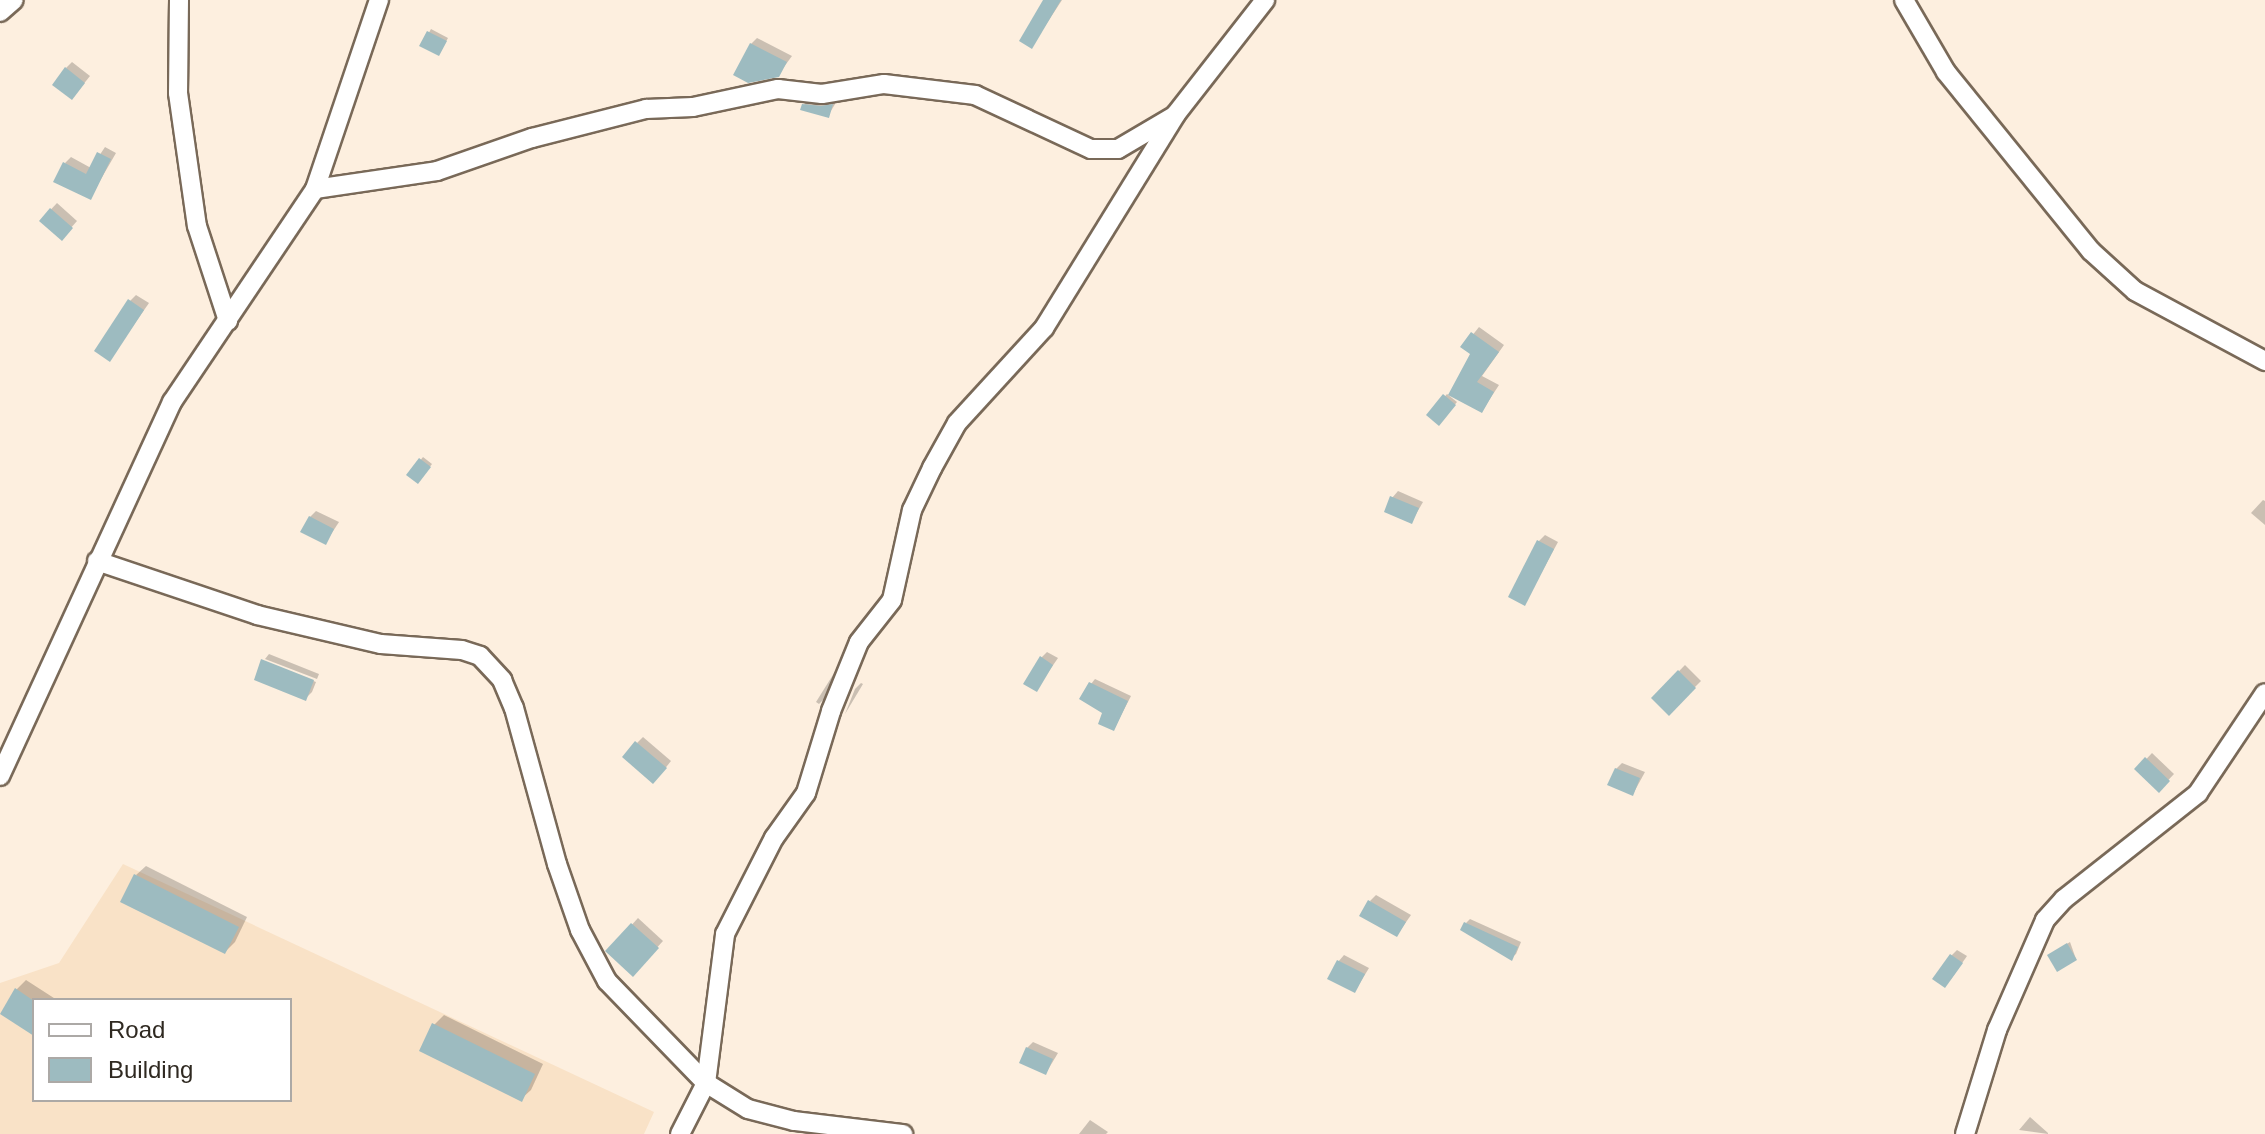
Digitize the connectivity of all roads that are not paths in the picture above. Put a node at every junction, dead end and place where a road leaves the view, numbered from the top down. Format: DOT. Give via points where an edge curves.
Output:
graph roads {
  1 [pos="14,0"];
  2 [pos="179,0"];
  3 [pos="379,0"];
  4 [pos="1265,0"];
  5 [pos="1904,0"];
  6 [pos="0,12"];
  7 [pos="1176,114"];
  8 [pos="315,189"];
  9 [pos="228,321"];
  10 [pos="2265,361"];
  11 [pos="97,561"];
  12 [pos="2265,693"];
  13 [pos="0,776"];
  14 [pos="706,1083"];
  15 [pos="680,1134"];
  16 [pos="903,1134"];
  17 [pos="1965,1134"];
  1 -- 6 [label="street"];
  2 -- 9 [label="street" via="178,93 197,226"];
  3 -- 8 [label="street"];
  4 -- 7 [label="street"];
  5 -- 10 [label="street" via="1946,72 2091,251 2135,291"];
  7 -- 8 [label="street" via="1118,149 1091,149 975,95 884,84 822,94 778,89 693,107 646,109 532,138 437,171"];
  7 -- 14 [label="street" via="1044,328 957,423 932,468 912,510 892,600 859,642 806,793 774,838 725,934"];
  8 -- 9 [label="street"];
  9 -- 11 [label="street" via="172,402"];
  11 -- 13 [label="street"];
  11 -- 14 [label="street" via="270,619 381,644 480,656 502,680 514,708 580,930 607,981"];
  12 -- 17 [label="street" via="2198,793 2064,899 2045,920 1997,1030"];
  14 -- 15 [label="street"];
  14 -- 16 [label="street" via="748,1109 794,1121"];
}
